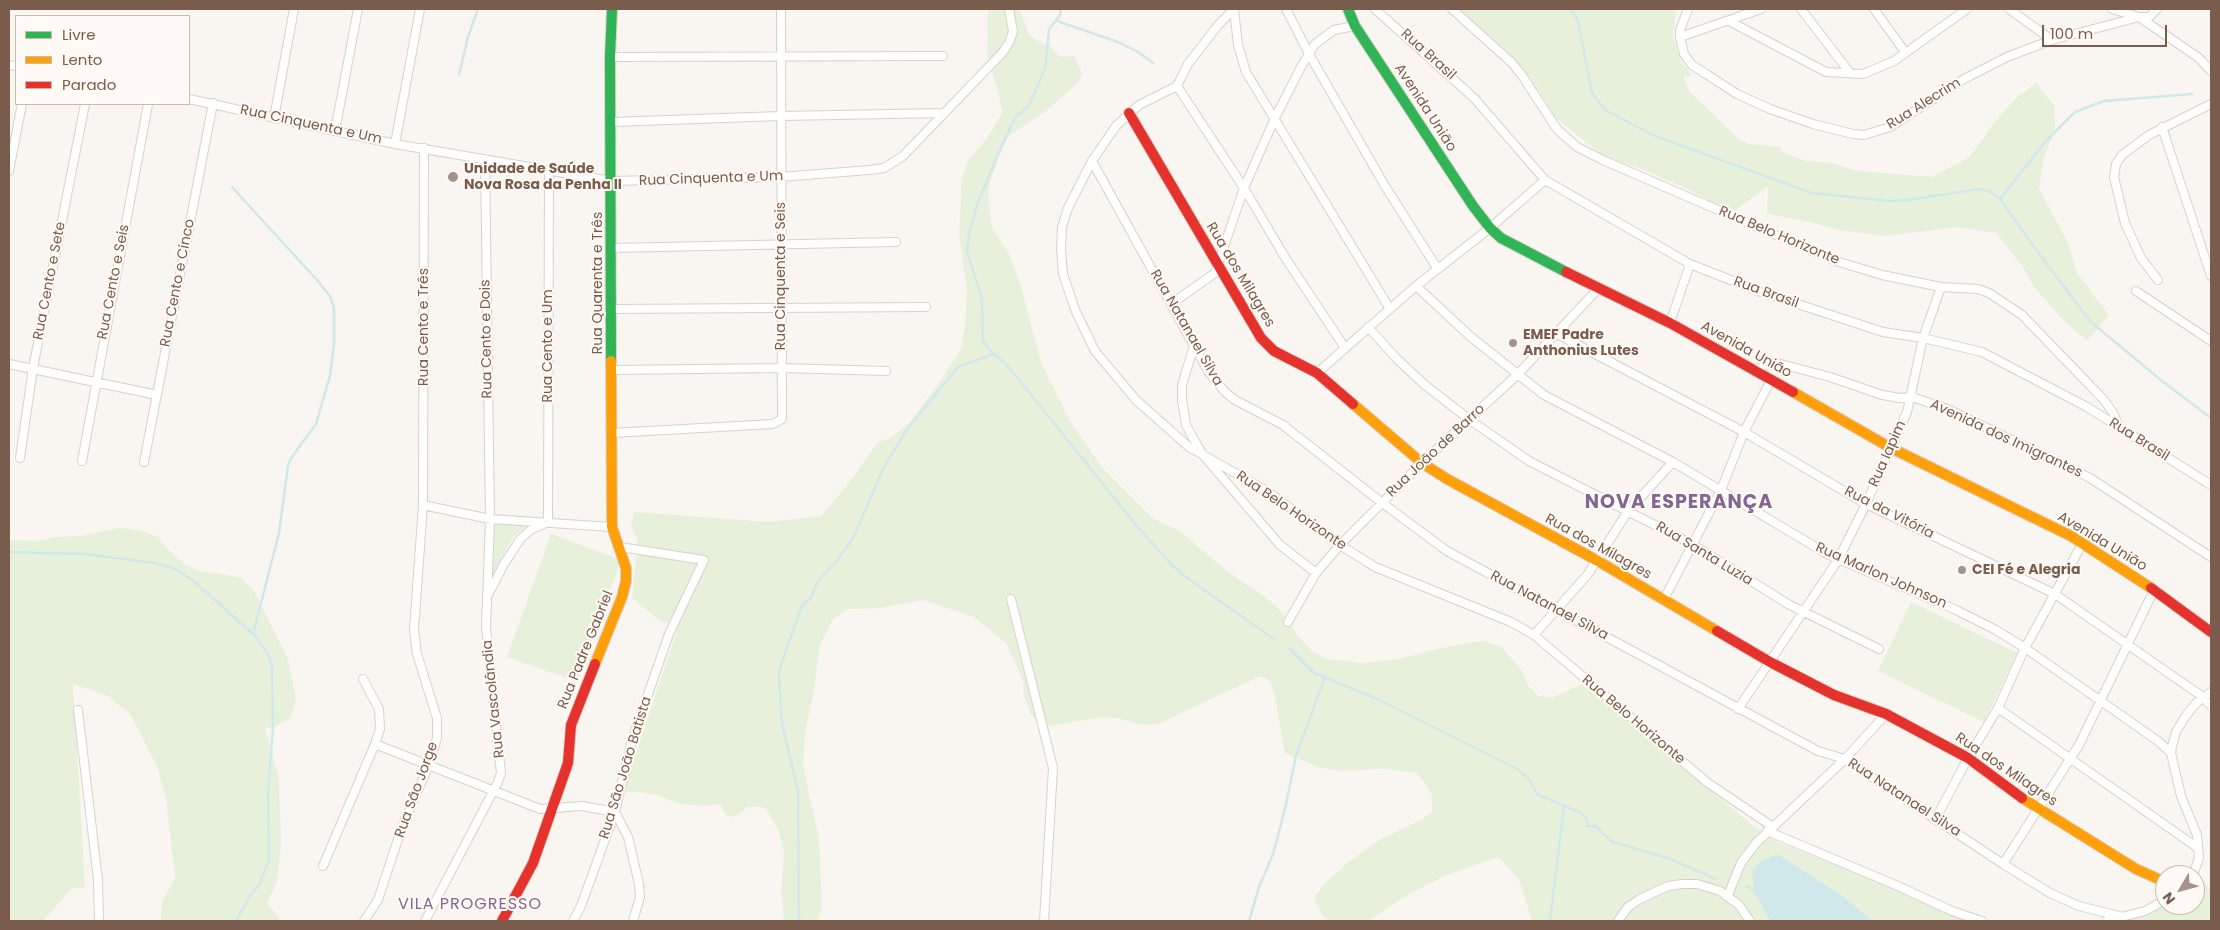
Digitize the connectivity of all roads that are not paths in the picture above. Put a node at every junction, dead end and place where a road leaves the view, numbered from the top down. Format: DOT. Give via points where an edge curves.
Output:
graph roads {
  1 [pos="294,9"];
  2 [pos="358,9"];
  3 [pos="420,9"];
  4 [pos="612,9"];
  5 [pos="781,9"];
  6 [pos="1009,9"];
  7 [pos="1234,9"];
  8 [pos="1286,9"];
  9 [pos="1348,9"];
  10 [pos="1375,9"];
  11 [pos="1452,9"];
  12 [pos="1688,9"];
  13 [pos="1762,9"];
  14 [pos="1801,9"];
  15 [pos="1874,9"];
  16 [pos="1968,9"];
  17 [pos="2009,9"];
  18 [pos="2112,9"];
  19 [pos="2157,9"];
  20 [pos="2139,18"];
  21 [pos="1729,21"];
  22 [pos="1355,26"];
  23 [pos="1680,37"];
  24 [pos="2052,40"];
  25 [pos="1905,52"];
  26 [pos="1309,54"];
  27 [pos="943,56"];
  28 [pos="610,57"];
  29 [pos="781,58"];
  30 [pos="2211,72"];
  31 [pos="1850,74"];
  32 [pos="1176,86"];
  33 [pos="190,99"];
  34 [pos="213,103"];
  35 [pos="2211,104"];
  36 [pos="22,105"];
  37 [pos="85,105"];
  38 [pos="148,105"];
  39 [pos="945,113"];
  40 [pos="1129,113"];
  41 [pos="780,116"];
  42 [pos="274,118"];
  43 [pos="1275,118"];
  44 [pos="612,122"];
  45 [pos="2162,127"];
  46 [pos="335,131"];
  47 [pos="395,144"];
  48 [pos="424,148"];
  49 [pos="485,160"];
  50 [pos="1092,162"];
  51 [pos="549,170"];
  52 [pos="9,171"];
  53 [pos="780,177"];
  54 [pos="1545,180"];
  55 [pos="611,181"];
  56 [pos="1244,188"];
  57 [pos="1490,228"];
  58 [pos="896,242"];
  59 [pos="780,243"];
  60 [pos="611,248"];
  61 [pos="2208,259"];
  62 [pos="1690,264"];
  63 [pos="1219,267"];
  64 [pos="1437,268"];
  65 [pos="2211,276"];
  66 [pos="2158,280"];
  67 [pos="1416,286"];
  68 [pos="1941,287"];
  69 [pos="1598,289"];
  70 [pos="2136,291"];
  71 [pos="1171,304"];
  72 [pos="926,307"];
  73 [pos="781,308"];
  74 [pos="612,309"];
  75 [pos="1390,309"];
  76 [pos="1670,323"];
  77 [pos="1368,327"];
  78 [pos="1556,334"];
  79 [pos="1923,338"];
  80 [pos="2211,341"];
  81 [pos="1194,346"];
  82 [pos="1345,348"];
  83 [pos="9,364"];
  84 [pos="33,368"];
  85 [pos="782,368"];
  86 [pos="612,370"];
  87 [pos="1756,370"];
  88 [pos="886,371"];
  89 [pos="1317,372"];
  90 [pos="1517,375"];
  91 [pos="1771,380"];
  92 [pos="96,382"];
  93 [pos="157,395"];
  94 [pos="1912,397"];
  95 [pos="1470,420"];
  96 [pos="2120,428"];
  97 [pos="1744,432"];
  98 [pos="612,433"];
  99 [pos="1891,448"];
  100 [pos="1203,455"];
  101 [pos="20,458"];
  102 [pos="82,461"];
  103 [pos="144,462"];
  104 [pos="1674,462"];
  105 [pos="1422,463"];
  106 [pos="2211,485"];
  107 [pos="1721,490"];
  108 [pos="1381,502"];
  109 [pos="1866,504"];
  110 [pos="423,505"];
  111 [pos="1628,511"];
  112 [pos="490,519"];
  113 [pos="548,522"];
  114 [pos="612,527"];
  115 [pos="1692,544"];
  116 [pos="2082,544"];
  117 [pos="1340,545"];
  118 [pos="620,548"];
  119 [pos="2211,557"];
  120 [pos="1838,560"];
  121 [pos="1598,561"];
  122 [pos="1316,573"];
  123 [pos="2154,590"];
  124 [pos="2055,594"];
  125 [pos="1011,598"];
  126 [pos="486,599"];
  127 [pos="1664,600"];
  128 [pos="1558,610"];
  129 [pos="1804,612"];
  130 [pos="1288,622"];
  131 [pos="2211,632"];
  132 [pos="1534,635"];
  133 [pos="2127,645"];
  134 [pos="2025,648"];
  135 [pos="1879,649"];
  136 [pos="1770,662"];
  137 [pos="363,679"];
  138 [pos="2211,692"];
  139 [pos="2203,697"];
  140 [pos="2100,700"];
  141 [pos="2211,706"];
  142 [pos="1998,708"];
  143 [pos="1738,709"];
  144 [pos="78,710"];
  145 [pos="1886,714"];
  146 [pos="375,744"];
  147 [pos="2171,753"];
  148 [pos="1968,758"];
  149 [pos="2072,758"];
  150 [pos="1845,759"];
  151 [pos="429,764"];
  152 [pos="494,790"];
  153 [pos="551,809"];
  154 [pos="2037,809"];
  155 [pos="615,812"];
  156 [pos="1936,818"];
  157 [pos="1770,829"];
  158 [pos="2198,848"];
  159 [pos="2003,864"];
  160 [pos="2196,865"];
  161 [pos="323,866"];
  162 [pos="2155,878"];
  163 [pos="1728,895"];
  164 [pos="2155,905"];
  165 [pos="2123,917"];
  166 [pos="99,921"];
  167 [pos="364,921"];
  168 [pos="425,921"];
  169 [pos="502,921"];
  170 [pos="573,921"];
  171 [pos="633,921"];
  172 [pos="1044,921"];
  173 [pos="1618,921"];
  174 [pos="1750,921"];
  175 [pos="1982,921"];
  176 [pos="2106,921"];
  1 -- 42 [label="street"];
  2 -- 46 [label="street"];
  3 -- 47 [label="street"];
  4 -- 28 [label="street, Rua Quarenta e Três"];
  5 -- 29 [label="street, Rua Cinquenta e Seis"];
  6 -- 39 [label="street, Rua Cinquenta e Um" via="1014,26 1008,46"];
  7 -- 32 [label="street" via="1188,64"];
  7 -- 43 [label="street" via="1241,60 1252,84"];
  8 -- 26 [label="street"];
  9 -- 22 [label="street, Avenida União"];
  10 -- 54 [label="street, Rua Brasil" via="1474,98"];
  11 -- 68 [label="street, Rua Belo Horizonte" via="1517,68 1556,129 1590,154 1836,261 1882,275"];
  12 -- 23 [label="street"];
  13 -- 21 [label="street"];
  14 -- 31 [label="street"];
  15 -- 25 [label="street"];
  16 -- 25 [label="street"];
  17 -- 24 [label="street"];
  18 -- 20 [label="street"];
  19 -- 20 [label="street, Rua Alecrim" via="2149,17"];
  20 -- 24 [label="street, Rua Alecrim"];
  20 -- 30 [label="street" via="2199,58"];
  21 -- 23 [label="street"];
  21 -- 31 [label="street" via="1826,72"];
  22 -- 26 [label="street" via="1341,27 1326,34"];
  22 -- 57 [label="street, Avenida União" via="1472,206"];
  23 -- 24 [label="street, Rua Alecrim" via="1684,54 1692,65 1737,94 1813,124 1864,135 1890,127 1964,79 2007,57"];
  25 -- 31 [label="street" via="1877,70"];
  26 -- 43 [label="street"];
  26 -- 64 [label="street" via="1385,186"];
  27 -- 29 [label="street"];
  28 -- 29 [label="street"];
  28 -- 44 [label="street, Rua Quarenta e Três"];
  29 -- 41 [label="street, Rua Cinquenta e Seis"];
  32 -- 40 [label="street, Rua Belo Horizonte"];
  32 -- 56 [label="street"];
  33 -- 34 [label="street, Rua Cinquenta e Um"];
  34 -- 42 [label="street, Rua Cinquenta e Um"];
  34 -- 93 [label="street, Rua Cento e Cinco"];
  35 -- 45 [label="street"];
  36 -- 52 [label="street"];
  37 -- 84 [label="street, Rua Cento e Sete"];
  38 -- 92 [label="street, Rua Cento e Seis"];
  39 -- 41 [label="street"];
  39 -- 53 [label="street, Rua Cinquenta e Um" via="903,156 884,168"];
  40 -- 50 [label="street, Rua Belo Horizonte"];
  40 -- 63 [label="street, Rua dos Milagres"];
  41 -- 44 [label="street"];
  41 -- 53 [label="street, Rua Cinquenta e Seis"];
  42 -- 46 [label="street, Rua Cinquenta e Um"];
  43 -- 56 [label="street"];
  43 -- 75 [label="street"];
  44 -- 55 [label="street, Rua Quarenta e Três"];
  45 -- 61 [label="street"];
  45 -- 66 [label="street" via="2122,155 2114,176 2118,199 2134,243"];
  46 -- 47 [label="street, Rua Cinquenta e Um"];
  47 -- 48 [label="street, Rua Cinquenta e Um"];
  48 -- 49 [label="street, Rua Cinquenta e Um"];
  48 -- 110 [label="street, Rua Cento e Três"];
  49 -- 51 [label="street, Rua Cinquenta e Um"];
  49 -- 112 [label="street, Rua Cento e Dois"];
  50 -- 71 [label="street, Rua Natanael Silva"];
  50 -- 100 [label="street, Rua Belo Horizonte" via="1068,208 1062,227 1064,274 1076,312 1095,351 1120,382 1180,439"];
  51 -- 55 [label="street, Rua Cinquenta e Um"];
  51 -- 113 [label="street, Rua Cento e Um"];
  53 -- 55 [label="street, Rua Cinquenta e Um"];
  53 -- 59 [label="street, Rua Cinquenta e Seis"];
  54 -- 57 [label="street"];
  54 -- 62 [label="street, Rua Brasil"];
  55 -- 60 [label="street, Rua Quarenta e Três"];
  56 -- 63 [label="street"];
  56 -- 82 [label="street"];
  57 -- 64 [label="street"];
  57 -- 69 [label="street, Avenida União" via="1514,246"];
  58 -- 59 [label="street"];
  59 -- 60 [label="street"];
  59 -- 73 [label="street, Rua Cinquenta e Seis"];
  60 -- 74 [label="street, Rua Quarenta e Três"];
  61 -- 65 [label="street"];
  62 -- 76 [label="street"];
  62 -- 79 [label="street, Rua Brasil" via="1761,292 1883,332"];
  63 -- 71 [label="street" via="1210,278"];
  63 -- 89 [label="street, Rua dos Milagres" via="1267,345"];
  64 -- 67 [label="street"];
  67 -- 75 [label="street"];
  67 -- 90 [label="street, Rua Marlon Johnson" via="1470,337"];
  68 -- 79 [label="street, Rua Iapim"];
  68 -- 96 [label="street, Rua Belo Horizonte" via="1978,289 2011,306 2104,400"];
  69 -- 76 [label="street, Avenida União"];
  69 -- 78 [label="street, Rua João de Barro"];
  70 -- 80 [label="street"];
  71 -- 81 [label="street, Rua Natanael Silva"];
  72 -- 73 [label="street"];
  73 -- 74 [label="street"];
  73 -- 85 [label="street, Rua Cinquenta e Seis"];
  74 -- 86 [label="street, Rua Quarenta e Três"];
  75 -- 77 [label="street"];
  76 -- 87 [label="street, Avenida União"];
  77 -- 82 [label="street"];
  77 -- 95 [label="street, Rua Santa Luzia" via="1411,372"];
  78 -- 90 [label="street, Rua João de Barro"];
  78 -- 97 [label="street, Rua da Vitória"];
  79 -- 94 [label="street, Rua Iapim"];
  79 -- 96 [label="street, Rua Brasil" via="1969,347 1994,357"];
  81 -- 100 [label="street" via="1182,385 1183,413"];
  81 -- 108 [label="street, Rua Natanael Silva" via="1225,392 1283,425"];
  82 -- 89 [label="street"];
  83 -- 84 [label="street"];
  84 -- 92 [label="street"];
  84 -- 101 [label="street, Rua Cento e Sete"];
  85 -- 86 [label="street"];
  85 -- 88 [label="street"];
  85 -- 98 [label="street, Rua Cinquenta e Seis" via="780,422"];
  86 -- 98 [label="street, Rua Quarenta e Três"];
  87 -- 91 [label="street, Avenida União"];
  87 -- 94 [label="street, Avenida dos Imigrantes" via="1778,363 1882,395"];
  89 -- 105 [label="street, Rua dos Milagres"];
  90 -- 95 [label="street, Rua João de Barro"];
  90 -- 104 [label="street, Rua Marlon Johnson" via="1555,402"];
  91 -- 97 [label="street"];
  91 -- 99 [label="street, Avenida União"];
  92 -- 93 [label="street"];
  92 -- 102 [label="street, Rua Cento e Seis"];
  93 -- 103 [label="street, Rua Cento e Cinco"];
  94 -- 99 [label="street, Rua Iapim"];
  94 -- 119 [label="street, Avenida dos Imigrantes" via="1950,410 2090,478"];
  95 -- 105 [label="street, Rua João de Barro"];
  95 -- 111 [label="street, Rua Santa Luzia" via="1541,468"];
  96 -- 106 [label="street, Rua Brasil"];
  97 -- 107 [label="street"];
  97 -- 109 [label="street, Rua da Vitória"];
  98 -- 114 [label="street, Rua Quarenta e Três"];
  99 -- 109 [label="street, Rua Iapim"];
  99 -- 116 [label="street, Avenida União" via="2022,511"];
  100 -- 117 [label="street, Rua Belo Horizonte" via="1266,490"];
  100 -- 122 [label="street" via="1280,545"];
  104 -- 107 [label="street, Rua Marlon Johnson"];
  104 -- 111 [label="street"];
  105 -- 108 [label="street, Rua João de Barro"];
  105 -- 121 [label="street, Rua dos Milagres"];
  107 -- 115 [label="street"];
  107 -- 120 [label="street, Rua Marlon Johnson"];
  108 -- 117 [label="street, Rua João de Barro"];
  108 -- 128 [label="street, Rua Natanael Silva" via="1447,551"];
  109 -- 120 [label="street, Rua Iapim"];
  109 -- 124 [label="street, Rua da Vitória"];
  110 -- 112 [label="street"];
  110 -- 151 [label="street, Rua São Jorge" via="414,630 417,654 437,718 437,738"];
  111 -- 115 [label="street, Rua Santa Luzia"];
  111 -- 121 [label="street"];
  112 -- 113 [label="street"];
  112 -- 126 [label="street, Rua Vascolândia"];
  113 -- 114 [label="street"];
  113 -- 126 [label="street" via="521,538"];
  114 -- 118 [label="street, Rua Padre Gabriel"];
  115 -- 127 [label="street"];
  115 -- 129 [label="street, Rua Santa Luzia"];
  116 -- 123 [label="street, Avenida União"];
  116 -- 124 [label="street"];
  117 -- 122 [label="street, Rua João de Barro"];
  117 -- 132 [label="street, Rua Belo Horizonte" via="1391,575 1511,622"];
  118 -- 153 [label="street, Rua Padre Gabriel" via="626,568 622,597 577,707 570,734 568,763"];
  118 -- 155 [label="street, Rua São João Batista" via="704,560 669,634 638,721"];
  120 -- 129 [label="street, Rua Iapim"];
  120 -- 134 [label="street, Rua Marlon Johnson" via="1977,620"];
  121 -- 127 [label="street, Rua dos Milagres"];
  121 -- 128 [label="street"];
  122 -- 130 [label="street, Rua João de Barro"];
  123 -- 131 [label="street, Avenida União"];
  123 -- 133 [label="street"];
  124 -- 133 [label="street, Rua da Vitória"];
  124 -- 134 [label="street"];
  125 -- 172 [label="street" via="1053,768"];
  126 -- 152 [label="street, Rua Vascolândia" via="489,664 501,762 500,778"];
  127 -- 136 [label="street, Rua dos Milagres"];
  128 -- 132 [label="street"];
  128 -- 143 [label="street, Rua Natanael Silva"];
  129 -- 135 [label="street, Rua Santa Luzia"];
  129 -- 136 [label="street, Rua Iapim"];
  132 -- 157 [label="street, Rua Belo Horizonte" via="1701,777"];
  133 -- 139 [label="street, Rua da Vitória"];
  133 -- 140 [label="street"];
  134 -- 140 [label="street, Rua Marlon Johnson"];
  134 -- 142 [label="street"];
  136 -- 143 [label="street, Rua Iapim"];
  136 -- 145 [label="street, Rua dos Milagres" via="1834,696"];
  137 -- 146 [label="street" via="379,710 380,729"];
  138 -- 139 [label="street"];
  139 -- 141 [label="street, Rua da Vitória"];
  139 -- 147 [label="street" via="2176,732"];
  140 -- 147 [label="street, Rua Marlon Johnson"];
  140 -- 149 [label="street"];
  142 -- 148 [label="street"];
  142 -- 149 [label="street"];
  143 -- 150 [label="street, Rua Natanael Silva" via="1818,751"];
  144 -- 166 [label="street" via="98,880"];
  145 -- 148 [label="street, Rua dos Milagres"];
  145 -- 150 [label="street"];
  146 -- 151 [label="street"];
  146 -- 161 [label="street"];
  147 -- 158 [label="street" via="2181,796 2197,835"];
  148 -- 154 [label="street, Rua dos Milagres"];
  148 -- 156 [label="street"];
  149 -- 154 [label="street"];
  149 -- 158 [label="street"];
  150 -- 156 [label="street, Rua Natanael Silva"];
  150 -- 157 [label="street"];
  151 -- 152 [label="street"];
  151 -- 167 [label="street, Rua São Jorge" via="403,824 378,900"];
  152 -- 153 [label="street" via="540,809"];
  152 -- 168 [label="street, Rua Vascolândia"];
  153 -- 155 [label="street" via="582,806"];
  153 -- 169 [label="street, Rua Padre Gabriel" via="533,862"];
  154 -- 159 [label="street"];
  154 -- 162 [label="street, Rua dos Milagres"];
  155 -- 170 [label="street, Rua São João Batista"];
  155 -- 171 [label="street" via="628,837 640,884"];
  156 -- 159 [label="street, Rua Natanael Silva"];
  157 -- 163 [label="street" via="1741,863"];
  157 -- 175 [label="street, Rua Belo Horizonte" via="1952,911"];
  158 -- 160 [label="street"];
  159 -- 165 [label="street, Rua Natanael Silva" via="2065,900"];
  163 -- 173 [label="street" via="1697,884 1668,886 1640,899"];
  163 -- 174 [label="street"];
  164 -- 165 [label="street"];
  165 -- 176 [label="street"];
}
